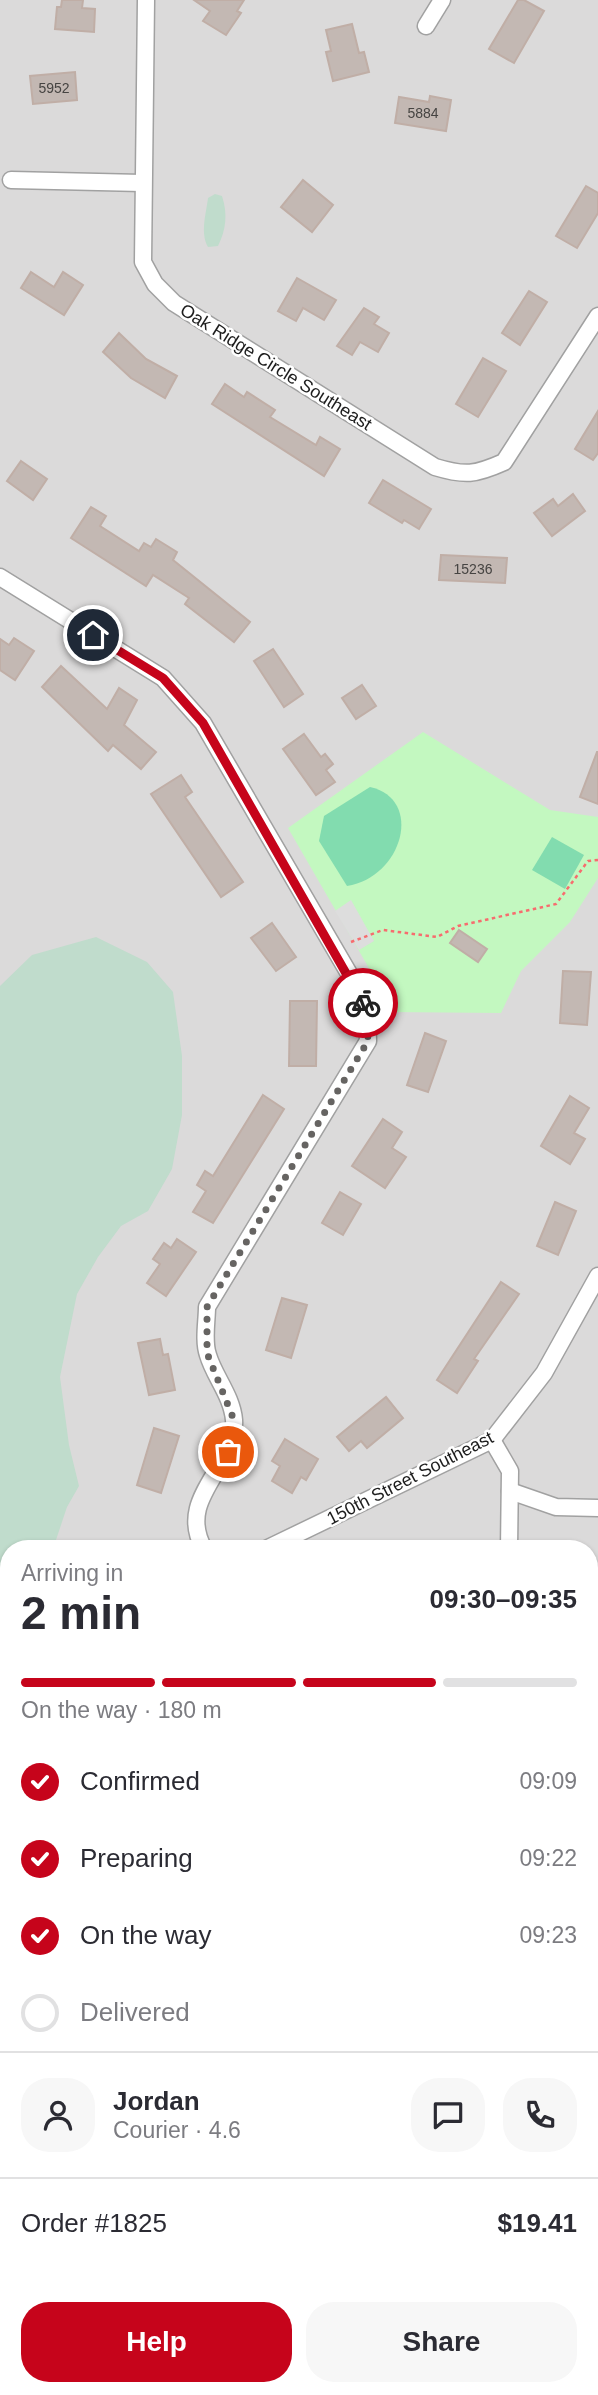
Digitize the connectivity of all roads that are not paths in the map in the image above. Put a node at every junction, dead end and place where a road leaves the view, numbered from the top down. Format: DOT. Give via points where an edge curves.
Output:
graph roads {
  1 [pos="146,0"];
  2 [pos="442,0"];
  3 [pos="426,26"];
  4 [pos="11,180"];
  5 [pos="142,183"];
  6 [pos="598,316"];
  7 [pos="0,577"];
  8 [pos="598,1276"];
  9 [pos="492,1440"];
  10 [pos="510,1491"];
  11 [pos="598,1508"];
  12 [pos="199,1540"];
  13 [pos="285,1540"];
  14 [pos="509,1540"];
  1 -- 5 [label="street, Oak Ridge Circle Southeast"];
  2 -- 3 [label="street"];
  4 -- 5 [label="street"];
  5 -- 6 [label="street, Oak Ridge Circle Southeast" via="143,262 155,284 174,303 435,467 457,474 478,474 504,462"];
  7 -- 12 [label="street" via="163,678 203,723 358,989 367,1013 368,1041 207,1307 207,1353 234,1420 228,1452 200,1496 195,1534"];
  8 -- 9 [label="street, 150th Street Southeast" via="544,1373"];
  9 -- 10 [label="street" via="510,1471"];
  9 -- 13 [label="street, 150th Street Southeast"];
  10 -- 11 [label="street" via="556,1507"];
  10 -- 14 [label="street"];
}
